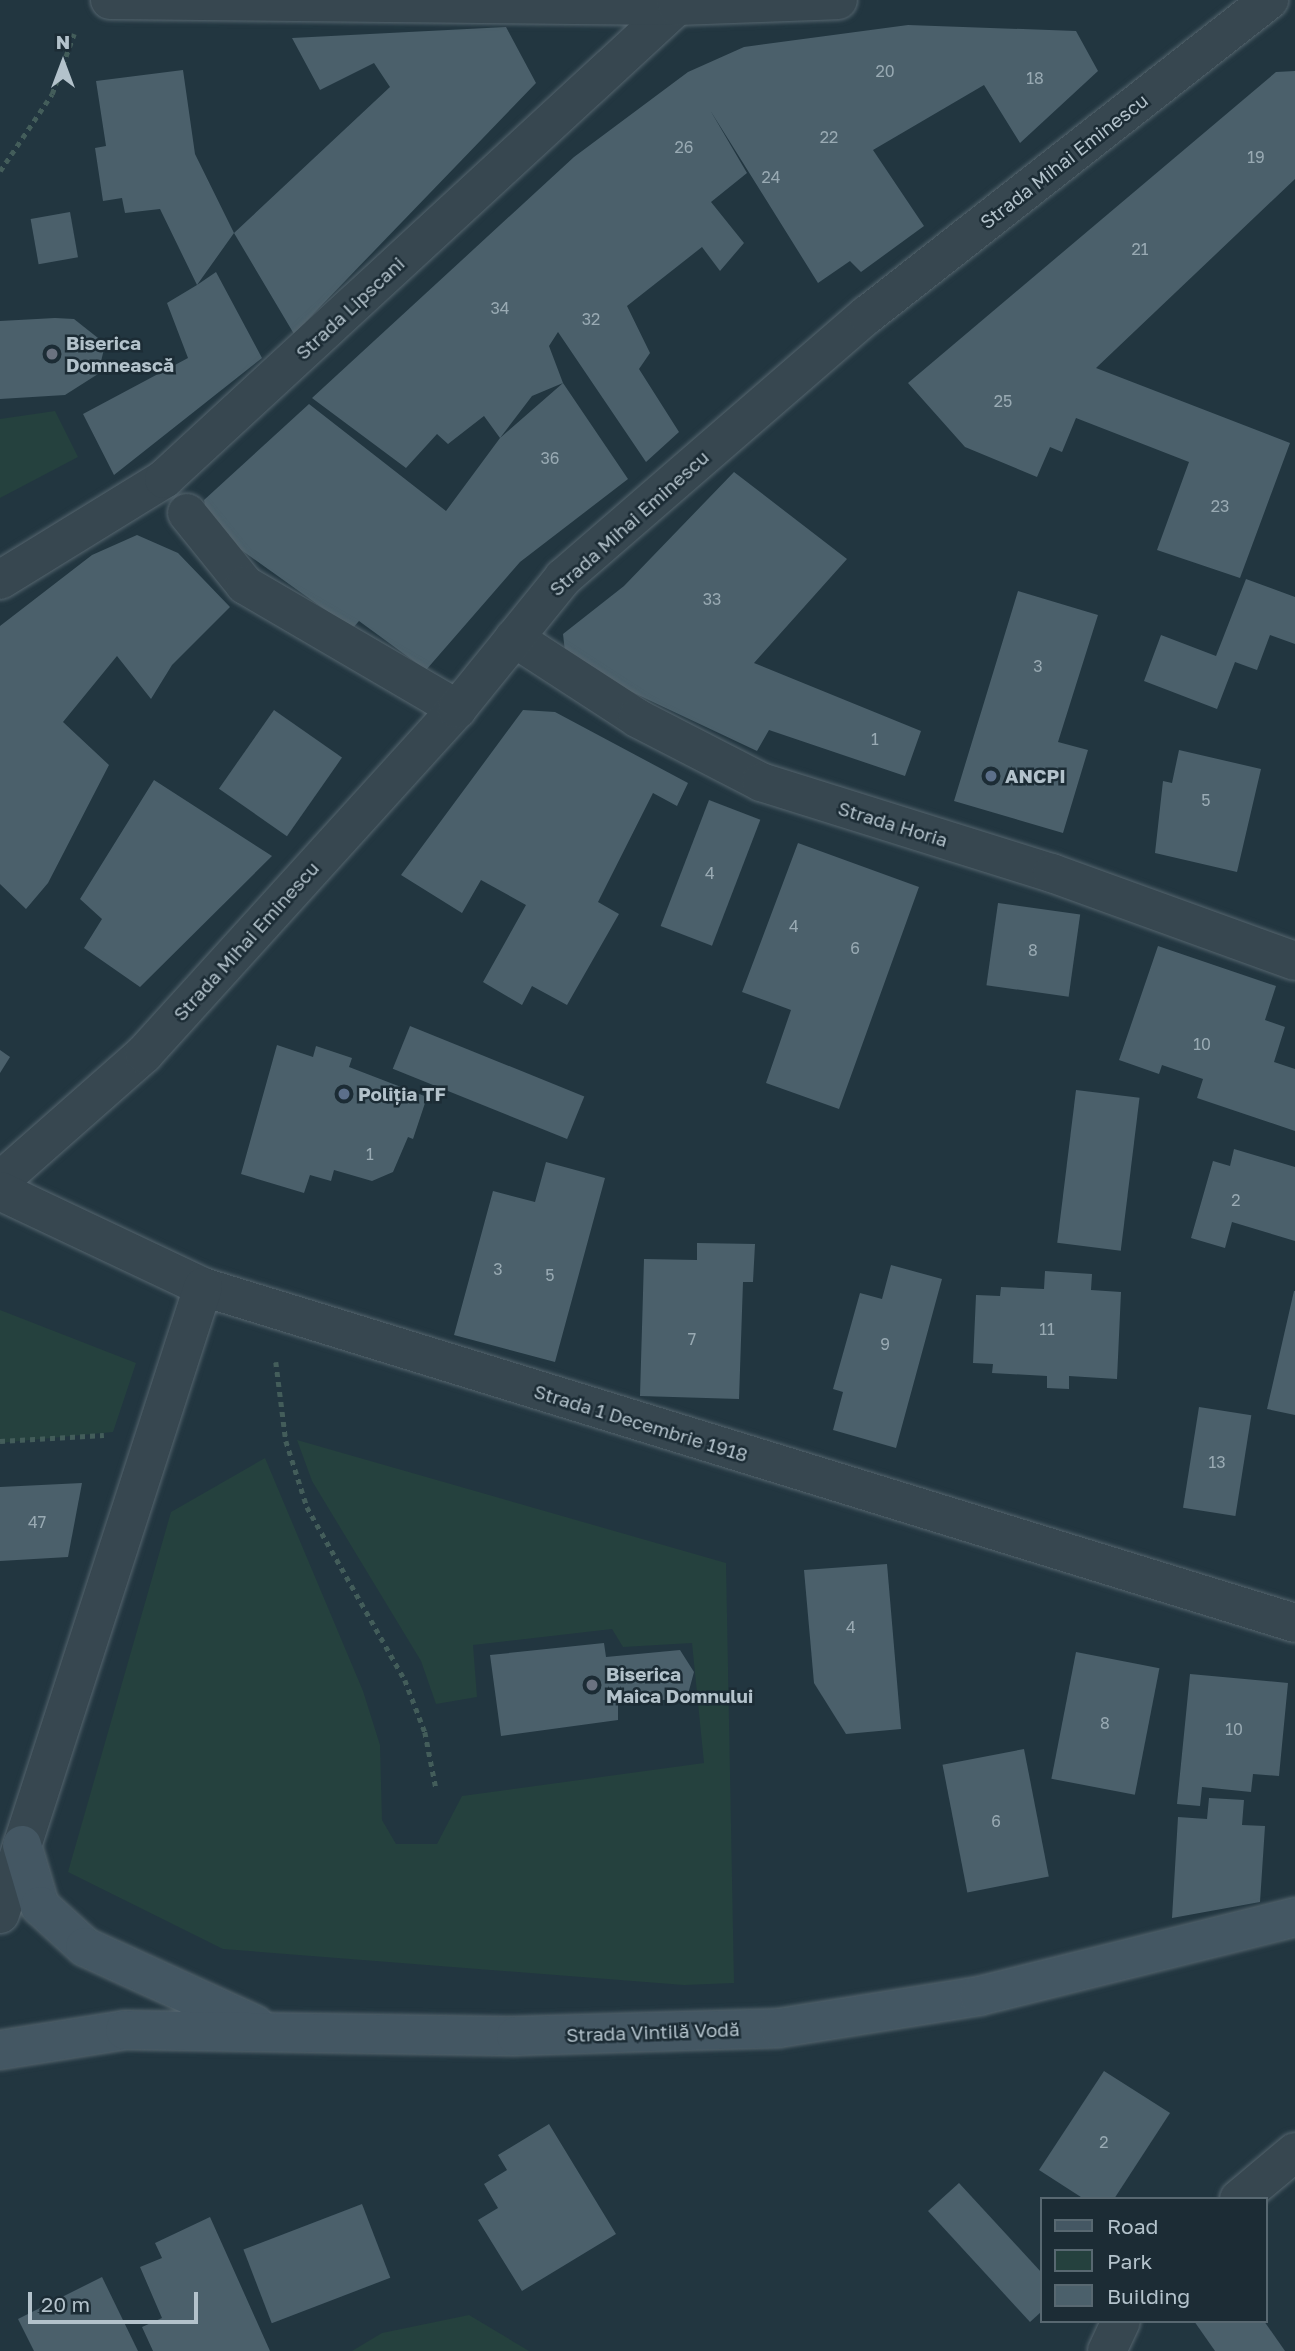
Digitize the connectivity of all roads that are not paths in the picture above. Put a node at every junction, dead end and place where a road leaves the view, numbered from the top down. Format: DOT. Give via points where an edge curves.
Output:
graph roads {
  1 [pos="110,0"];
  2 [pos="838,0"];
  3 [pos="1269,0"];
  4 [pos="161,2"];
  5 [pos="677,6"];
  6 [pos="164,479"];
  7 [pos="0,580"];
  8 [pos="514,638"];
  9 [pos="457,709"];
  10 [pos="1295,961"];
  11 [pos="0,1181"];
  12 [pos="0,1191"];
  13 [pos="203,1287"];
  14 [pos="1295,1623"];
  15 [pos="22,1845"];
  16 [pos="0,1914"];
  17 [pos="1295,1917"];
  18 [pos="263,2029"];
  19 [pos="0,2050"];
  20 [pos="1295,2152"];
  21 [pos="1241,2197"];
  22 [pos="1120,2323"];
  23 [pos="1107,2351"];
  1 -- 4 [label="street"];
  2 -- 5 [label="street"];
  3 -- 8 [label="street, Strada Mihai Eminescu" via="867,315 563,578"];
  4 -- 5 [label="street"];
  5 -- 6 [label="street, Strada Lipscani"];
  6 -- 7 [label="street, Strada Lipscani"];
  6 -- 9 [label="street" via="245,585"];
  8 -- 9 [label="street, Strada Mihai Eminescu"];
  8 -- 10 [label="street, Strada Horia" via="637,718 761,782 1052,873"];
  9 -- 11 [label="street, Strada Mihai Eminescu" via="144,1054"];
  12 -- 13 [label="street, Strada 1 Decembrie 1918"];
  13 -- 14 [label="street, Strada 1 Decembrie 1918"];
  13 -- 15 [label="street"];
  15 -- 16 [label="street"];
  15 -- 18 [label="main road" via="40,1906 85,1947"];
  17 -- 18 [label="main road, Strada Vintilă Vodă" via="979,1996 779,2028 516,2036"];
  18 -- 19 [label="main road, Strada Vintilă Vodă" via="125,2030"];
  20 -- 21 [label="street"];
  22 -- 23 [label="street"];
}
